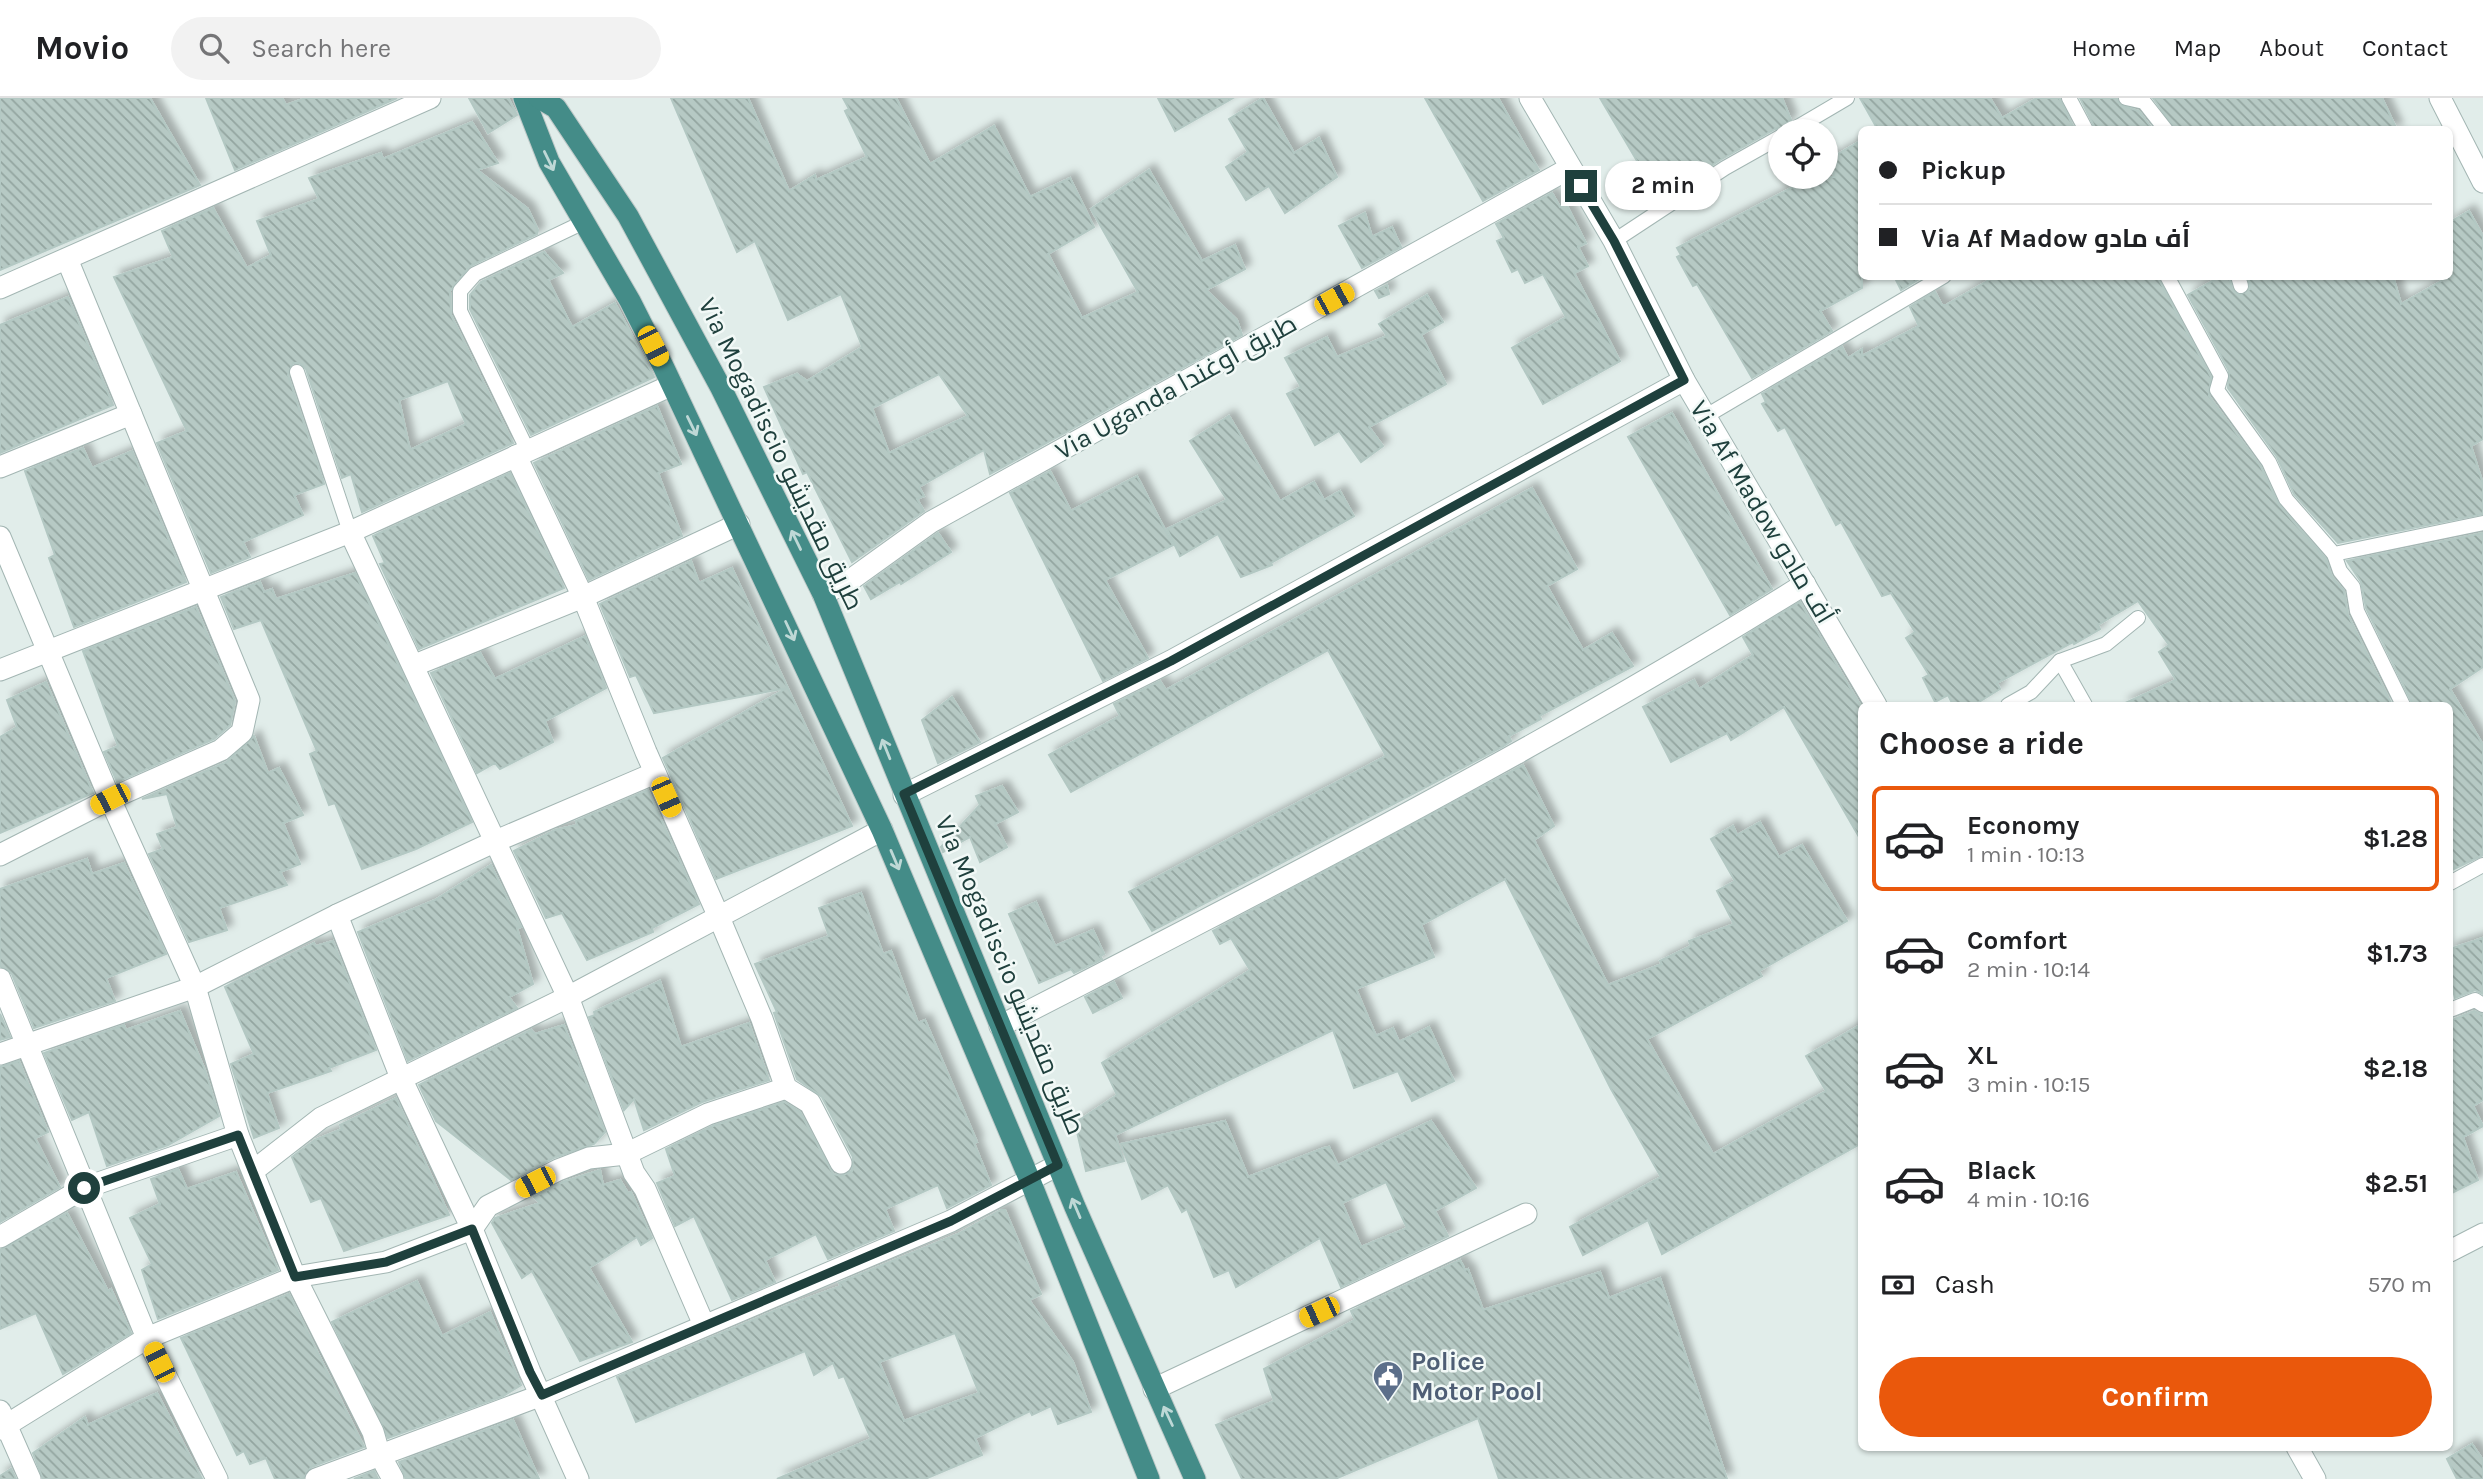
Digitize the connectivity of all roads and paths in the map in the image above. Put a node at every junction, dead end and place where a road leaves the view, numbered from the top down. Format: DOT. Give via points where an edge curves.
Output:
graph roads {
  1 [pos="430,98"];
  2 [pos="524,98"];
  3 [pos="538,98"];
  4 [pos="1530,98"];
  5 [pos="1847,98"];
  6 [pos="2068,98"];
  7 [pos="2126,98"];
  8 [pos="2440,98"];
  9 [pos="1811,119"];
  10 [pos="2084,126"];
  11 [pos="2163,126"];
  12 [pos="1768,144"];
  13 [pos="1570,168"];
  14 [pos="2483,181"];
  15 [pos="584,222"];
  16 [pos="1614,241"];
  17 [pos="67,259"];
  18 [pos="1937,280"];
  19 [pos="2169,280"];
  20 [pos="0,288"];
  21 [pos="297,372"];
  22 [pos="1684,380"];
  23 [pos="672,385"];
  24 [pos="131,414"];
  25 [pos="1706,416"];
  26 [pos="522,453"];
  27 [pos="0,467"];
  28 [pos="2483,523"];
  29 [pos="739,524"];
  30 [pos="349,532"];
  31 [pos="0,537"];
  32 [pos="2334,554"];
  33 [pos="1805,584"];
  34 [pos="204,589"];
  35 [pos="823,594"];
  36 [pos="583,597"];
  37 [pos="2138,618"];
  38 [pos="47,651"];
  39 [pos="2060,660"];
  40 [pos="415,665"];
  41 [pos="0,670"];
  42 [pos="1873,702"];
  43 [pos="2013,702"];
  44 [pos="2083,702"];
  45 [pos="2402,702"];
  46 [pos="655,773"];
  47 [pos="904,794"];
  48 [pos="110,799"];
  49 [pos="882,830"];
  50 [pos="496,841"];
  51 [pos="0,855"];
  52 [pos="2483,865"];
  53 [pos="2453,881"];
  54 [pos="337,915"];
  55 [pos="718,915"];
  56 [pos="0,979"];
  57 [pos="195,987"];
  58 [pos="568,997"];
  59 [pos="2483,1005"];
  60 [pos="2453,1009"];
  61 [pos="1000,1026"];
  62 [pos="24,1045"];
  63 [pos="0,1054"];
  64 [pos="401,1077"];
  65 [pos="786,1088"];
  66 [pos="238,1135"];
  67 [pos="626,1154"];
  68 [pos="841,1163"];
  69 [pos="1058,1165"];
  70 [pos="253,1171"];
  71 [pos="1029,1178"];
  72 [pos="84,1188"];
  73 [pos="1526,1214"];
  74 [pos="472,1229"];
  75 [pos="2483,1234"];
  76 [pos="0,1237"];
  77 [pos="2453,1249"];
  78 [pos="295,1277"];
  79 [pos="704,1325"];
  80 [pos="147,1338"];
  81 [pos="1154,1389"];
  82 [pos="542,1395"];
  83 [pos="2,1422"];
  84 [pos="2299,1451"];
  85 [pos="379,1453"];
  86 [pos="30,1479"];
  87 [pos="217,1479"];
  88 [pos="316,1479"];
  89 [pos="393,1479"];
  90 [pos="578,1479"];
  91 [pos="1149,1479"];
  92 [pos="1195,1479"];
  93 [pos="2315,1479"];
  1 -- 17 [label="street"];
  2 -- 15 [label="highway, one-way" via="549,162"];
  35 -- 3 [label="highway, Via Mogadiscio طريق مقديشو, one-way" via="721,388 628,216 556,108"];
  4 -- 13 [label="street, Via Af Madow أف مادو"];
  5 -- 9 [label="lane"];
  6 -- 10 [label="lane"];
  7 -- 11 [label="lane" via="2144,102"];
  8 -- 14 [label="street"];
  12 -- 16 [label="lane"];
  13 -- 16 [label="street, Via Af Madow أف مادو"];
  13 -- 35 [label="street, Via Uganda طريق أوغندا" via="931,522 849,581"];
  15 -- 23 [label="highway"];
  15 -- 26 [label="lane" via="475,274 460,290 460,310"];
  16 -- 22 [label="street, Via Af Madow أف مادو"];
  17 -- 20 [label="street"];
  17 -- 24 [label="street"];
  18 -- 25 [label="lane"];
  19 -- 32 [label="lane" via="2221,376 2217,390 2269,461 2286,499"];
  21 -- 30 [label="lane"];
  22 -- 25 [label="street, Via Af Madow أف مادو"];
  22 -- 47 [label="street" via="1171,661"];
  23 -- 26 [label="street"];
  23 -- 29 [label="highway, one-way"];
  24 -- 27 [label="street"];
  24 -- 34 [label="street"];
  25 -- 33 [label="street, Via Af Madow أف مادو"];
  26 -- 30 [label="street"];
  26 -- 36 [label="street"];
  28 -- 32 [label="lane"];
  29 -- 36 [label="street"];
  29 -- 49 [label="highway, one-way"];
  30 -- 34 [label="street"];
  30 -- 40 [label="street"];
  31 -- 38 [label="street"];
  32 -- 45 [label="lane" via="2353,587 2357,611"];
  33 -- 42 [label="street, Via Af Madow أف مادو"];
  33 -- 61 [label="street" via="1672,667"];
  34 -- 38 [label="street"];
  34 -- 48 [label="street" via="249,700 242,732 221,750"];
  47 -- 35 [label="highway, Via Mogadiscio طريق مقديشو, one-way"];
  36 -- 40 [label="street"];
  36 -- 46 [label="street"];
  37 -- 39 [label="lane" via="2106,644"];
  38 -- 41 [label="street"];
  38 -- 48 [label="street"];
  39 -- 43 [label="lane" via="2031,692"];
  39 -- 44 [label="lane"];
  40 -- 50 [label="street"];
  46 -- 50 [label="street"];
  46 -- 55 [label="street"];
  47 -- 61 [label="highway, Via Mogadiscio طريق مقديشو"];
  48 -- 51 [label="street"];
  48 -- 57 [label="street"];
  49 -- 55 [label="street"];
  49 -- 71 [label="highway, one-way"];
  50 -- 54 [label="street"];
  50 -- 58 [label="street"];
  52 -- 53 [label="lane"];
  54 -- 57 [label="street"];
  54 -- 64 [label="street"];
  55 -- 58 [label="street"];
  55 -- 65 [label="street"];
  56 -- 62 [label="street"];
  57 -- 62 [label="street"];
  57 -- 66 [label="street"];
  58 -- 64 [label="street"];
  58 -- 67 [label="street"];
  59 -- 60 [label="lane" via="2475,1000"];
  61 -- 69 [label="highway, Via Mogadiscio طريق مقديشو"];
  62 -- 63 [label="street"];
  62 -- 72 [label="street"];
  64 -- 70 [label="street" via="321,1118"];
  64 -- 74 [label="street"];
  65 -- 67 [label="street" via="708,1114"];
  65 -- 68 [label="street" via="810,1104"];
  66 -- 70 [label="street"];
  66 -- 72 [label="street"];
  67 -- 74 [label="street" via="589,1158 558,1170 488,1206"];
  67 -- 79 [label="street"];
  69 -- 71 [label="street"];
  81 -- 69 [label="highway, Via Mogadiscio طريق مقديشو, one-way"];
  70 -- 78 [label="street"];
  71 -- 79 [label="street" via="951,1221"];
  71 -- 91 [label="highway"];
  72 -- 76 [label="street"];
  72 -- 80 [label="street"];
  73 -- 81 [label="street"];
  74 -- 78 [label="street" via="386,1262"];
  74 -- 82 [label="street"];
  75 -- 77 [label="street"];
  78 -- 80 [label="street"];
  78 -- 85 [label="street" via="373,1432"];
  79 -- 82 [label="street"];
  80 -- 83 [label="street"];
  80 -- 87 [label="street"];
  92 -- 81 [label="highway, Via Mogadiscio طريق مقديشو, one-way"];
  82 -- 85 [label="street"];
  82 -- 90 [label="street"];
  83 -- 86 [label="street"];
  84 -- 93 [label="street"];
  85 -- 88 [label="street"];
  85 -- 89 [label="street"];
}
